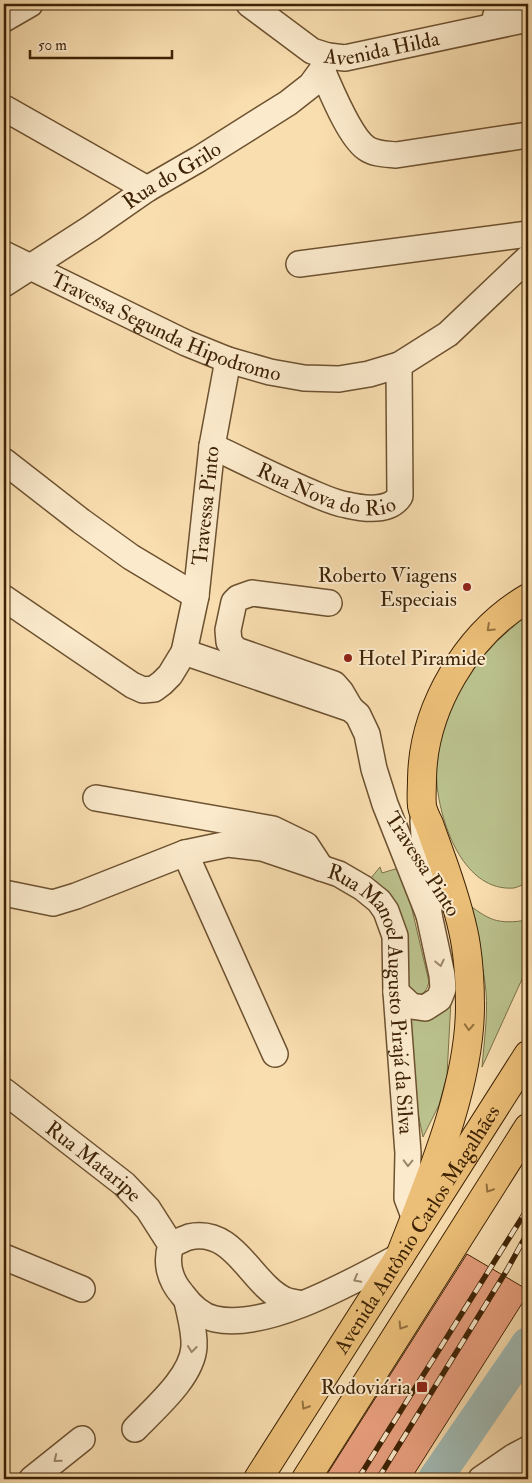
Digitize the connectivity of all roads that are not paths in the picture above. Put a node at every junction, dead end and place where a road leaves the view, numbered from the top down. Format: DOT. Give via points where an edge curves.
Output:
graph roads {
  1 [pos="30,4"];
  2 [pos="249,4"];
  3 [pos="496,15"];
  4 [pos="528,18"];
  5 [pos="4,19"];
  6 [pos="325,63"];
  7 [pos="4,108"];
  8 [pos="528,136"];
  9 [pos="147,189"];
  10 [pos="528,234"];
  11 [pos="4,254"];
  12 [pos="528,258"];
  13 [pos="299,264"];
  14 [pos="30,268"];
  15 [pos="4,284"];
  16 [pos="228,360"];
  17 [pos="399,365"];
  18 [pos="212,446"];
  19 [pos="4,461"];
  20 [pos="196,596"];
  21 [pos="4,598"];
  22 [pos="528,598"];
  23 [pos="329,603"];
  24 [pos="184,652"];
  25 [pos="351,709"];
  26 [pos="96,798"];
  27 [pos="422,799"];
  28 [pos="384,801"];
  29 [pos="186,853"];
  30 [pos="322,868"];
  31 [pos="426,872"];
  32 [pos="4,893"];
  33 [pos="429,915"];
  34 [pos="462,924"];
  35 [pos="396,992"];
  36 [pos="275,1054"];
  37 [pos="528,1055"];
  38 [pos="4,1091"];
  39 [pos="522,1138"];
  40 [pos="415,1219"];
  41 [pos="171,1245"];
  42 [pos="400,1256"];
  43 [pos="4,1257"];
  44 [pos="82,1289"];
  45 [pos="187,1301"];
  46 [pos="301,1304"];
  47 [pos="135,1429"];
  48 [pos="82,1439"];
  49 [pos="528,1449"];
  50 [pos="528,1470"];
  51 [pos="32,1479"];
  52 [pos="258,1479"];
  53 [pos="306,1479"];
  54 [pos="481,1479"];
  55 [pos="522,1479"];
  1 -- 5 [label="street"];
  2 -- 6 [label="street, Avenida Hilda"];
  3 -- 4 [label="street, Avenida Hilda"];
  3 -- 6 [label="street, Avenida Hilda"];
  6 -- 8 [label="street" via="349,127 366,148 379,154 396,155"];
  6 -- 9 [label="street, Rua do Grilo" via="310,85 288,103"];
  7 -- 9 [label="street"];
  9 -- 14 [label="street, Rua do Grilo"];
  10 -- 13 [label="street"];
  11 -- 14 [label="street, Travessa Segunda Hipodromo"];
  12 -- 17 [label="street, Travessa Segunda Hipodromo" via="448,334"];
  14 -- 15 [label="street, Rua do Grilo"];
  14 -- 16 [label="street, Travessa Segunda Hipodromo"];
  16 -- 17 [label="street, Travessa Segunda Hipodromo" via="304,378 339,379"];
  16 -- 18 [label="street, Travessa Pinto"];
  17 -- 18 [label="street, Rua Nova do Rio" via="400,496 394,504 364,508 329,500"];
  18 -- 20 [label="street, Travessa Pinto"];
  19 -- 20 [label="street" via="131,557"];
  20 -- 24 [label="street, Travessa Pinto"];
  21 -- 24 [label="street, Travessa Pinto" via="143,690 162,684"];
  22 -- 27 [label="main road, one-way" via="510,609 479,637 456,670 431,725 425,749"];
  23 -- 25 [label="street, Travessa Pinto" via="252,593 238,598 234,602 228,630 229,642 236,650 334,684"];
  24 -- 25 [label="street"];
  25 -- 28 [label="street, Travessa Pinto" via="358,715 367,734"];
  26 -- 30 [label="street" via="273,829 306,845"];
  27 -- 28 [label="street, Travessa Pinto" via="408,814 402,815"];
  27 -- 31 [label="street"];
  27 -- 34 [label="main road"];
  28 -- 31 [label="street, Travessa Pinto"];
  28 -- 33 [label="street, Travessa Pinto"];
  29 -- 30 [label="street, Rua Manoel Augusto Pirajá da Silva" via="228,844 262,848"];
  29 -- 32 [label="street, Rua Manoel Augusto Pirajá da Silva" via="53,903"];
  29 -- 36 [label="street"];
  30 -- 35 [label="street, Rua Manoel Augusto Pirajá da Silva" via="363,888 386,910 395,936"];
  31 -- 33 [label="street"];
  31 -- 34 [label="street, Travessa Pinto"];
  33 -- 35 [label="street, one-way" via="442,975 443,989 439,1000 419,1008 411,1006"];
  34 -- 40 [label="main road, one-way" via="467,947 469,1034 452,1115"];
  35 -- 40 [label="street, Rua Manoel Augusto Pirajá da Silva, one-way" via="408,1153 407,1198"];
  37 -- 42 [label="main road, Avenida Antônio Carlos Magalhães"];
  38 -- 41 [label="street, Rua Mataripe" via="124,1184 148,1209"];
  39 -- 53 [label="main road, one-way"];
  40 -- 42 [label="main road"];
  41 -- 45 [label="street" via="168,1255 170,1271 175,1286"];
  41 -- 46 [label="street" via="189,1237 207,1236 220,1241 236,1252 271,1292"];
  42 -- 46 [label="street, one-way" via="347,1285"];
  42 -- 52 [label="main road, Avenida Antônio Carlos Magalhães, one-way"];
  43 -- 44 [label="street"];
  45 -- 46 [label="street" via="214,1319 230,1321 275,1314"];
  45 -- 47 [label="street, one-way" via="194,1349 188,1367 177,1385"];
  48 -- 51 [label="street, one-way"];
  49 -- 54 [label="street"];
  50 -- 55 [label="street"];
}
